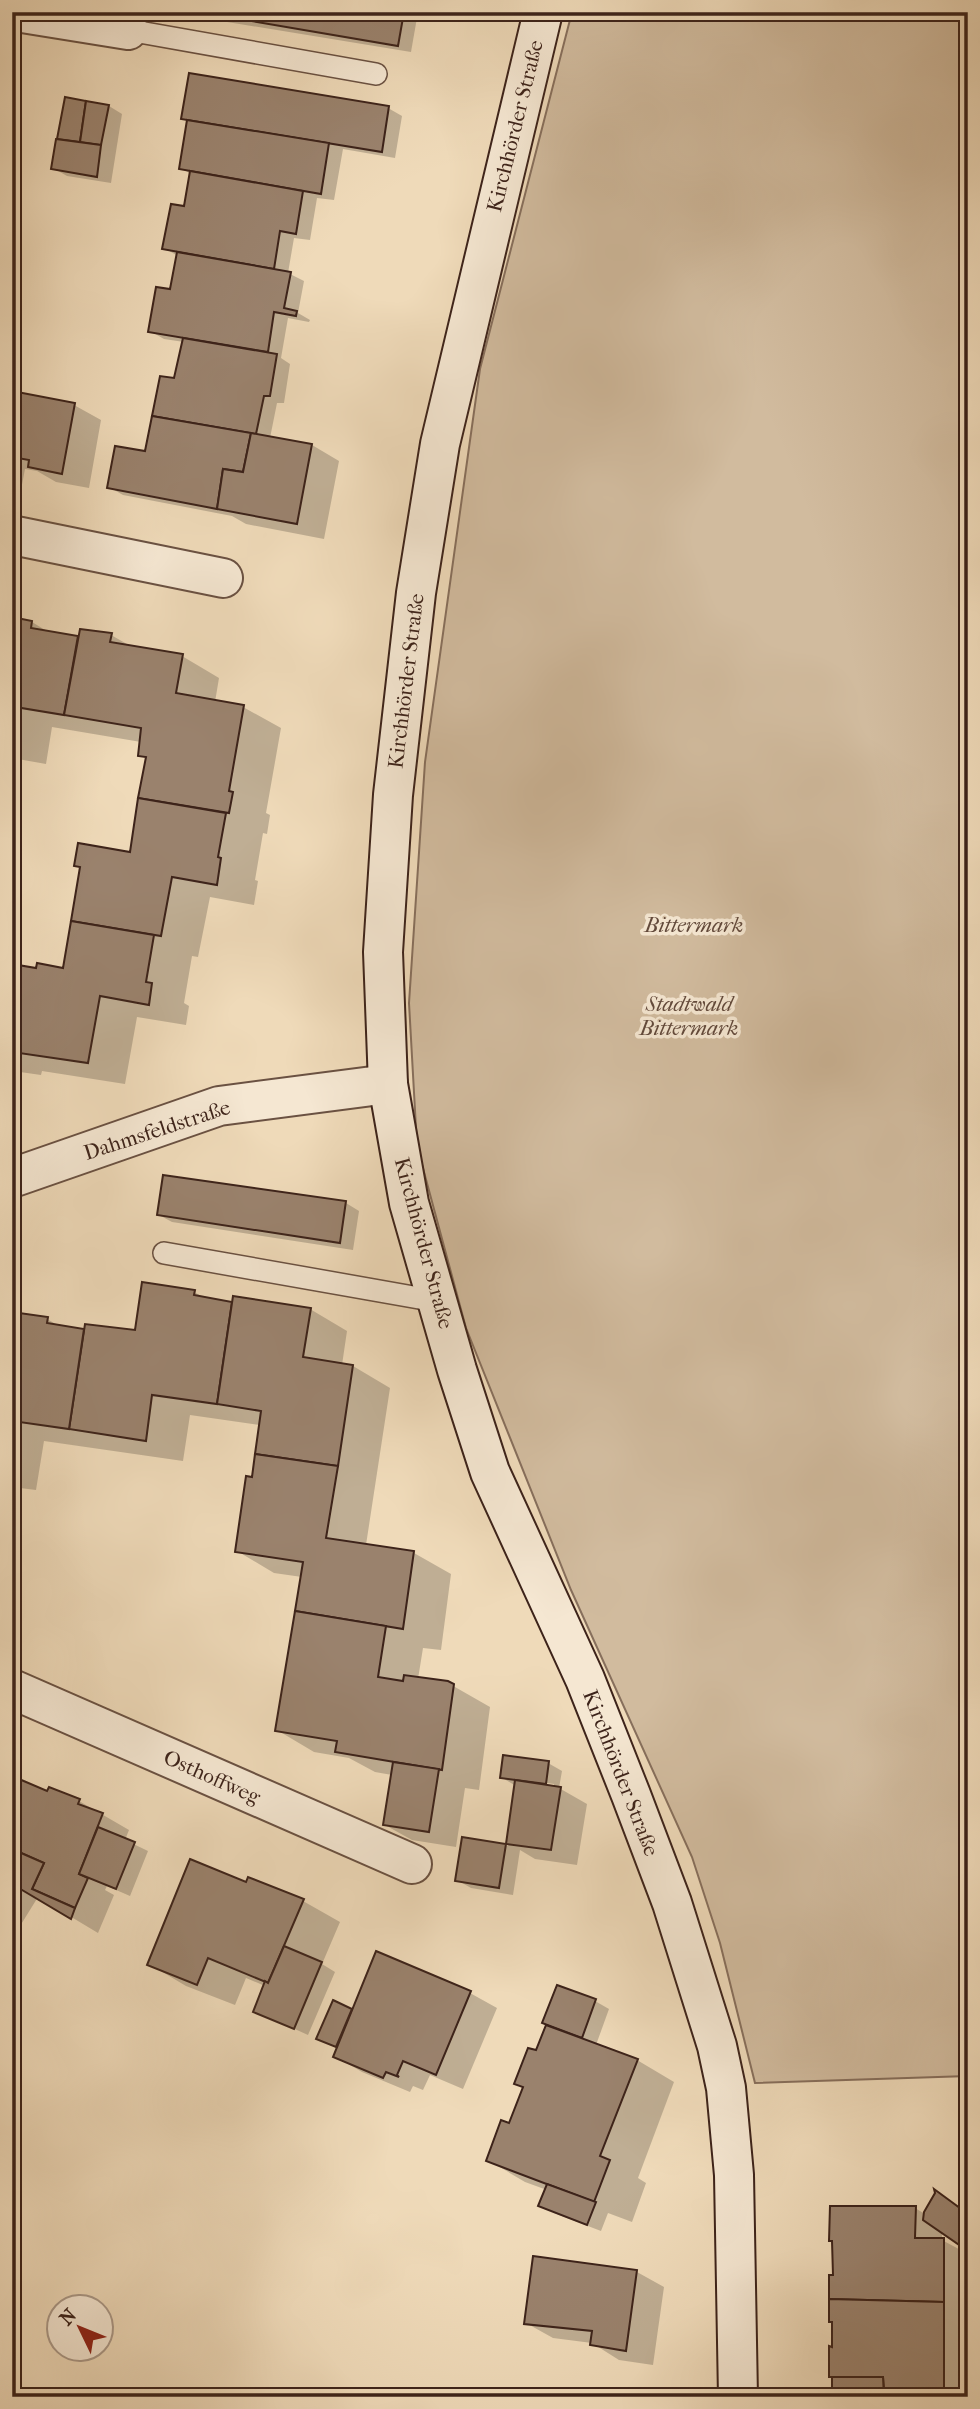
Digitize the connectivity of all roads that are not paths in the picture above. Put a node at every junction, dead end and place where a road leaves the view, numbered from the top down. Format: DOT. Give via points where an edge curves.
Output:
graph roads {
  1 [pos="16,12"];
  2 [pos="543,12"];
  3 [pos="128,30"];
  4 [pos="376,74"];
  5 [pos="12,535"];
  6 [pos="223,578"];
  7 [pos="387,1084"];
  8 [pos="12,1178"];
  9 [pos="164,1253"];
  10 [pos="436,1301"];
  11 [pos="12,1689"];
  12 [pos="412,1864"];
  13 [pos="738,2397"];
  1 -- 3 [label="main road"];
  2 -- 7 [label="main road, Kirchhörder Straße" via="440,443 416,593 393,795 383,952"];
  3 -- 4 [label="lane"];
  5 -- 6 [label="main road"];
  7 -- 8 [label="main road, Dahmsfeldstraße" via="219,1106"];
  7 -- 10 [label="main road, Kirchhörder Straße" via="409,1203"];
  9 -- 10 [label="lane"];
  10 -- 13 [label="main road, Kirchhörder Straße" via="490,1472 585,1679 632,1795 711,2023 726,2088 734,2175"];
  11 -- 12 [label="main road, Osthoffweg"];
}
